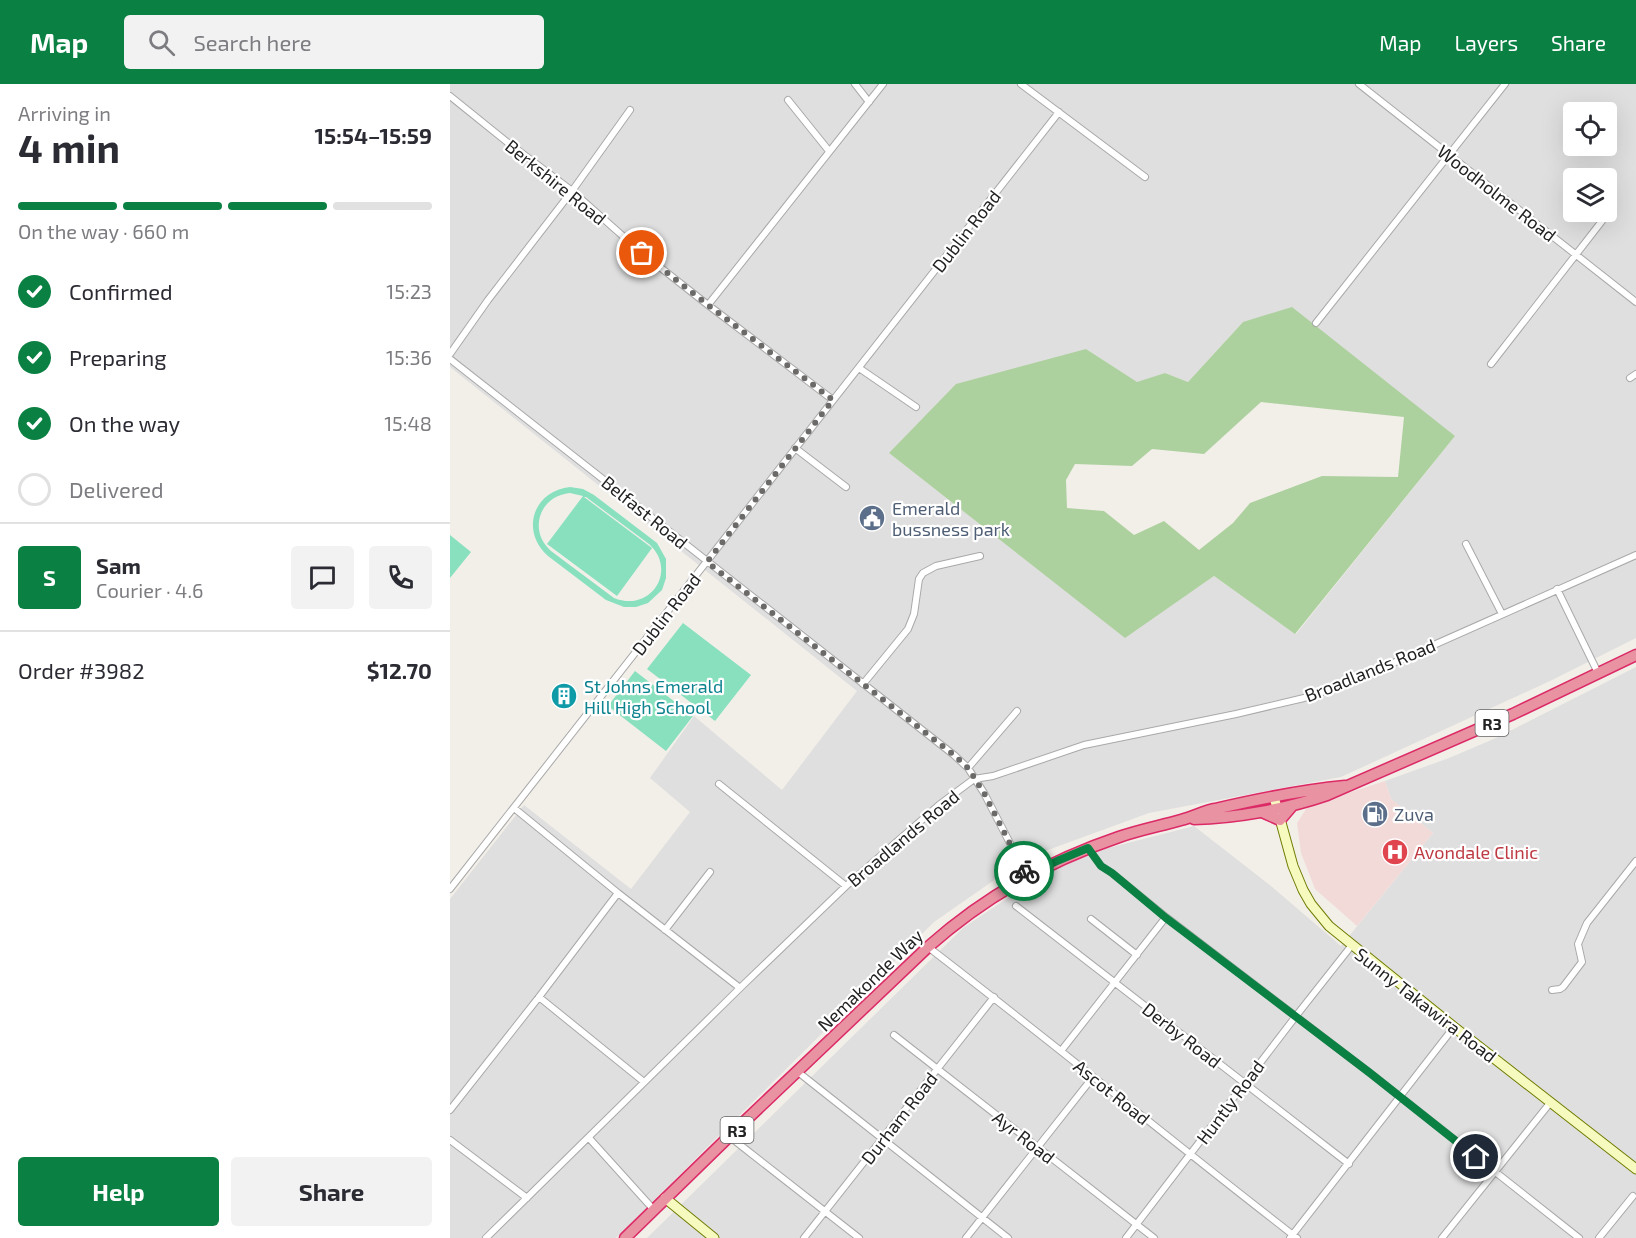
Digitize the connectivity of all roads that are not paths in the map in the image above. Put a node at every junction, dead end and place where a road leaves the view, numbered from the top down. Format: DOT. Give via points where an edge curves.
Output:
graph roads {
  1 [pos="855,84"];
  2 [pos="883,84"];
  3 [pos="1023,84"];
  4 [pos="1359,84"];
  5 [pos="1505,84"];
  6 [pos="450,96"];
  7 [pos="788,100"];
  8 [pos="869,102"];
  9 [pos="630,110"];
  10 [pos="1059,112"];
  11 [pos="829,151"];
  12 [pos="1449,155"];
  13 [pos="1145,177"];
  14 [pos="572,191"];
  15 [pos="1601,222"];
  16 [pos="1575,254"];
  17 [pos="1636,302"];
  18 [pos="708,305"];
  19 [pos="1316,323"];
  20 [pos="450,354"];
  21 [pos="450,359"];
  22 [pos="1491,364"];
  23 [pos="859,368"];
  24 [pos="833,400"];
  25 [pos="916,407"];
  26 [pos="795,448"];
  27 [pos="846,487"];
  28 [pos="1466,544"];
  29 [pos="1636,555"];
  30 [pos="980,556"];
  31 [pos="707,562"];
  32 [pos="1557,589"];
  33 [pos="1502,614"];
  34 [pos="1636,655"];
  35 [pos="1598,673"];
  36 [pos="862,684"];
  37 [pos="1017,711"];
  38 [pos="968,768"];
  39 [pos="974,779"];
  40 [pos="718,784"];
  41 [pos="1345,786"];
  42 [pos="1275,803"];
  43 [pos="1292,806"];
  44 [pos="514,808"];
  45 [pos="1260,812"];
  46 [pos="1184,819"];
  47 [pos="1280,820"];
  48 [pos="1088,848"];
  49 [pos="1636,861"];
  50 [pos="710,872"];
  51 [pos="1027,876"];
  52 [pos="846,886"];
  53 [pos="450,889"];
  54 [pos="618,893"];
  55 [pos="1016,906"];
  56 [pos="1166,918"];
  57 [pos="1091,919"];
  58 [pos="665,930"];
  59 [pos="1352,945"];
  60 [pos="928,947"];
  61 [pos="1137,955"];
  62 [pos="1115,983"];
  63 [pos="740,988"];
  64 [pos="1552,990"];
  65 [pos="539,997"];
  66 [pos="994,997"];
  67 [pos="1296,1016"];
  68 [pos="1454,1027"];
  69 [pos="894,1035"];
  70 [pos="1061,1051"];
  71 [pos="937,1069"];
  72 [pos="798,1072"];
  73 [pos="1093,1077"];
  74 [pos="644,1082"];
  75 [pos="1244,1083"];
  76 [pos="1401,1097"];
  77 [pos="1550,1102"];
  78 [pos="450,1110"];
  79 [pos="730,1137"];
  80 [pos="589,1138"];
  81 [pos="450,1140"];
  82 [pos="882,1140"];
  83 [pos="1038,1148"];
  84 [pos="1190,1155"];
  85 [pos="1349,1164"];
  86 [pos="1636,1169"];
  87 [pos="1494,1172"];
  88 [pos="527,1198"];
  89 [pos="665,1198"];
  90 [pos="1636,1206"];
  91 [pos="654,1210"];
  92 [pos="825,1212"];
  93 [pos="982,1218"];
  94 [pos="1137,1225"];
  95 [pos="1293,1237"];
  96 [pos="486,1238"];
  97 [pos="625,1238"];
  98 [pos="714,1238"];
  99 [pos="804,1238"];
  100 [pos="859,1238"];
  101 [pos="966,1238"];
  102 [pos="1008,1238"];
  103 [pos="1126,1238"];
  104 [pos="1154,1238"];
  105 [pos="1442,1238"];
  106 [pos="1579,1238"];
  107 [pos="1599,1238"];
  1 -- 8 [label="street"];
  2 -- 8 [label="street"];
  3 -- 10 [label="street"];
  4 -- 12 [label="street, Woodholme Road"];
  5 -- 12 [label="street"];
  6 -- 14 [label="street, Berkshire Road"];
  7 -- 11 [label="street"];
  8 -- 11 [label="street"];
  9 -- 14 [label="street"];
  10 -- 13 [label="street"];
  10 -- 23 [label="street, Dublin Road"];
  11 -- 18 [label="street"];
  12 -- 16 [label="street, Woodholme Road"];
  12 -- 19 [label="street"];
  14 -- 18 [label="street, Berkshire Road"];
  14 -- 20 [label="street"];
  15 -- 16 [label="street"];
  16 -- 17 [label="street, Woodholme Road"];
  16 -- 22 [label="street"];
  18 -- 24 [label="street, Berkshire Road"];
  21 -- 31 [label="street, Belfast Road"];
  23 -- 24 [label="street, Dublin Road"];
  23 -- 25 [label="street"];
  24 -- 26 [label="street, Dublin Road"];
  26 -- 27 [label="street"];
  26 -- 31 [label="street, Dublin Road"];
  28 -- 33 [label="street"];
  29 -- 32 [label="street, Broadlands Road"];
  30 -- 36 [label="street" via="923,573 908,629"];
  31 -- 36 [label="street, Belfast Road"];
  31 -- 44 [label="street, Dublin Road"];
  32 -- 33 [label="street, Broadlands Road"];
  32 -- 35 [label="street"];
  33 -- 39 [label="street, Broadlands Road" via="1382,669 1304,698 1084,745"];
  34 -- 35 [label="highway, Nemakonde Way / R3"];
  35 -- 41 [label="highway, Nemakonde Way / R3" via="1514,714"];
  36 -- 38 [label="street, Belfast Road"];
  37 -- 38 [label="street"];
  38 -- 39 [label="street, Belfast Road"];
  39 -- 51 [label="street, Belfast Road"];
  39 -- 52 [label="street, Broadlands Road"];
  40 -- 52 [label="street"];
  41 -- 42 [label="highway, Nemakonde Way / R3"];
  41 -- 43 [label="highway, Nemakonde Way / R3"];
  42 -- 43 [label="highway, Nemakonde Way / R3"];
  42 -- 45 [label="highway, Nemakonde Way / R3"];
  42 -- 46 [label="highway, Nemakonde Way / R3" via="1215,809"];
  42 -- 47 [label="main road, Sunny Takawira Road"];
  43 -- 47 [label="highway"];
  44 -- 53 [label="street, Dublin Road"];
  44 -- 54 [label="street"];
  45 -- 46 [label="highway, Nemakonde Way / R3"];
  45 -- 47 [label="highway"];
  46 -- 48 [label="highway, Nemakonde Way / R3"];
  47 -- 59 [label="main road, Sunny Takawira Road" via="1303,890 1320,916"];
  48 -- 51 [label="highway, Nemakonde Way / R3"];
  48 -- 56 [label="street" via="1101,866"];
  49 -- 64 [label="street" via="1587,924 1578,944 1582,962 1563,987"];
  50 -- 58 [label="street"];
  51 -- 60 [label="highway, Nemakonde Way / R3" via="967,914"];
  52 -- 63 [label="street, Broadlands Road"];
  54 -- 58 [label="street"];
  54 -- 65 [label="street"];
  55 -- 62 [label="street, Derby Road"];
  56 -- 61 [label="street"];
  56 -- 67 [label="street"];
  57 -- 61 [label="street"];
  58 -- 63 [label="street"];
  59 -- 67 [label="street, Huntly Road"];
  59 -- 68 [label="main road, Sunny Takawira Road"];
  60 -- 66 [label="street, Ascot Road"];
  60 -- 72 [label="highway, Nemakonde Way / R3"];
  61 -- 62 [label="street"];
  62 -- 70 [label="street"];
  62 -- 75 [label="street, Derby Road"];
  63 -- 74 [label="street, Broadlands Road"];
  65 -- 74 [label="street"];
  65 -- 78 [label="street"];
  66 -- 70 [label="street, Ascot Road"];
  66 -- 71 [label="street, Durham Road"];
  67 -- 75 [label="street, Huntly Road"];
  67 -- 76 [label="street"];
  68 -- 76 [label="street"];
  68 -- 77 [label="main road, Sunny Takawira Road"];
  69 -- 71 [label="street, Ayr Road"];
  70 -- 73 [label="street, Ascot Road"];
  71 -- 82 [label="street, Durham Road"];
  71 -- 83 [label="street, Ayr Road"];
  72 -- 79 [label="highway, Nemakonde Way / R3"];
  72 -- 82 [label="street"];
  73 -- 83 [label="street"];
  73 -- 84 [label="street, Ascot Road"];
  74 -- 80 [label="street, Broadlands Road"];
  75 -- 84 [label="street, Huntly Road"];
  75 -- 85 [label="street, Derby Road"];
  76 -- 85 [label="street"];
  76 -- 87 [label="street"];
  77 -- 86 [label="main road, Sunny Takawira Road"];
  77 -- 87 [label="street"];
  79 -- 89 [label="highway, Nemakonde Way / R3"];
  79 -- 92 [label="street"];
  80 -- 88 [label="street, Broadlands Road"];
  80 -- 91 [label="street"];
  81 -- 88 [label="street"];
  82 -- 92 [label="street, Durham Road"];
  82 -- 93 [label="street"];
  83 -- 93 [label="street"];
  83 -- 94 [label="street, Ayr Road"];
  84 -- 94 [label="street, Huntly Road"];
  84 -- 95 [label="street, Ascot Road"];
  85 -- 95 [label="street"];
  87 -- 105 [label="street"];
  87 -- 106 [label="street"];
  88 -- 96 [label="street, Broadlands Road"];
  89 -- 91 [label="highway, Nemakonde Way / R3"];
  89 -- 98 [label="main road"];
  90 -- 107 [label="street" via="1632,1198"];
  91 -- 97 [label="highway, Nemakonde Way / R3"];
  92 -- 99 [label="street, Durham Road"];
  92 -- 100 [label="street"];
  93 -- 101 [label="street"];
  93 -- 102 [label="street"];
  94 -- 103 [label="street, Huntly Road"];
  94 -- 104 [label="street, Ayr Road"];
}
